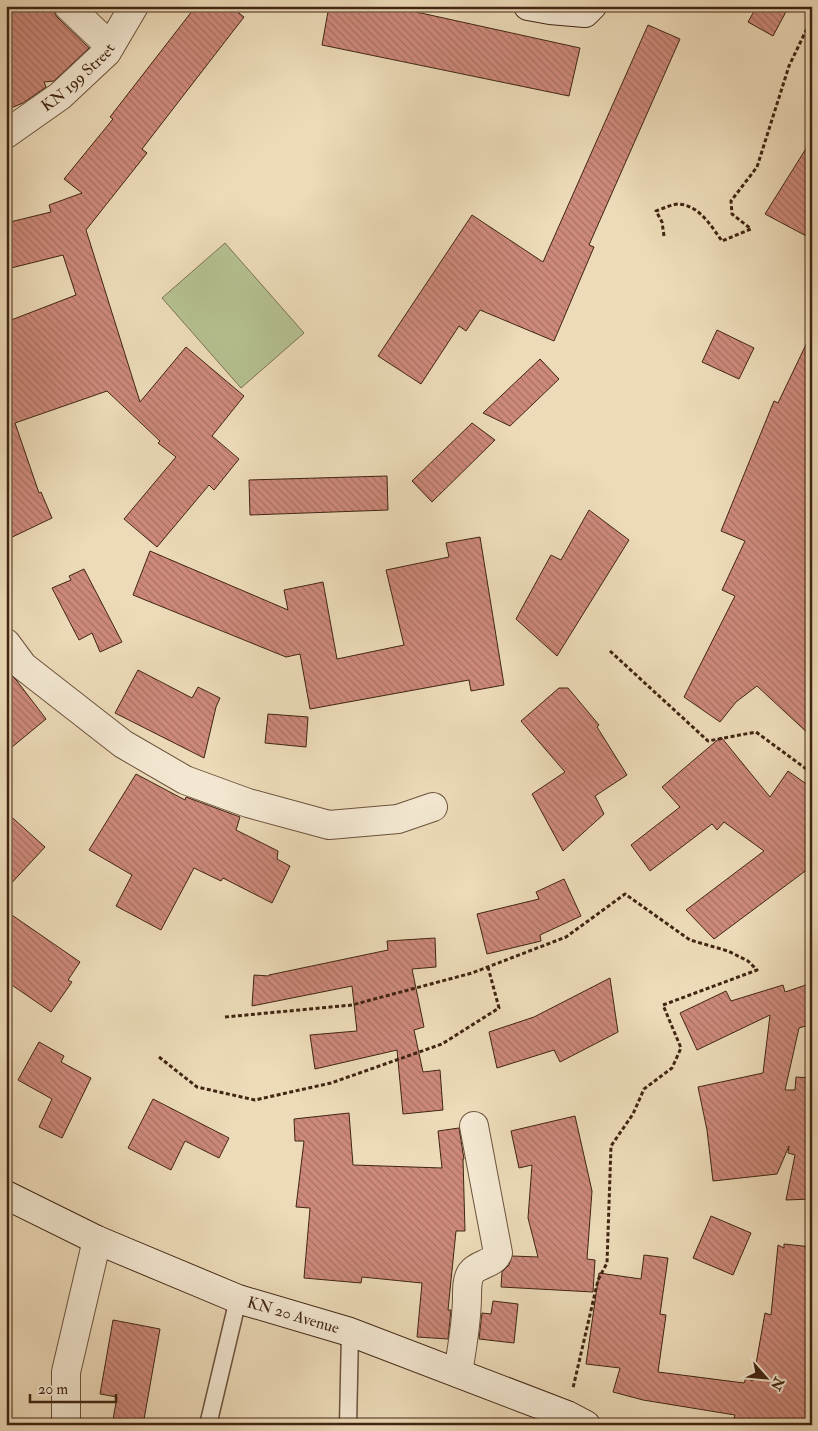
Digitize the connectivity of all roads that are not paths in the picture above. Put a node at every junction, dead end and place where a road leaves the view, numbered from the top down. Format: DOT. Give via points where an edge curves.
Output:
graph roads {
  1 [pos="68,6"];
  2 [pos="134,6"];
  3 [pos="528,6"];
  4 [pos="592,6"];
  5 [pos="110,46"];
  6 [pos="6,134"];
  7 [pos="6,643"];
  8 [pos="433,807"];
  9 [pos="474,1126"];
  10 [pos="6,1195"];
  11 [pos="97,1240"];
  12 [pos="238,1298"];
  13 [pos="350,1332"];
  14 [pos="458,1373"];
  15 [pos="577,1420"];
  16 [pos="66,1425"];
  17 [pos="208,1425"];
  18 [pos="348,1425"];
  1 -- 5 [label="street"];
  2 -- 5 [label="street, KN 199 Street"];
  3 -- 4 [label="street" via="584,13"];
  5 -- 6 [label="street, KN 199 Street" via="60,96"];
  7 -- 8 [label="street" via="23,666 123,744 185,780 248,803 329,826 398,819"];
  9 -- 14 [label="street" via="498,1253 496,1258 471,1272 469,1277 467,1319"];
  10 -- 11 [label="street, KN 20 Avenue"];
  11 -- 12 [label="street, KN 20 Avenue"];
  11 -- 16 [label="street" via="66,1372"];
  12 -- 13 [label="street, KN 20 Avenue"];
  12 -- 17 [label="lane"];
  13 -- 14 [label="street, KN 20 Avenue"];
  13 -- 18 [label="lane"];
  14 -- 15 [label="street, KN 20 Avenue"];
}
